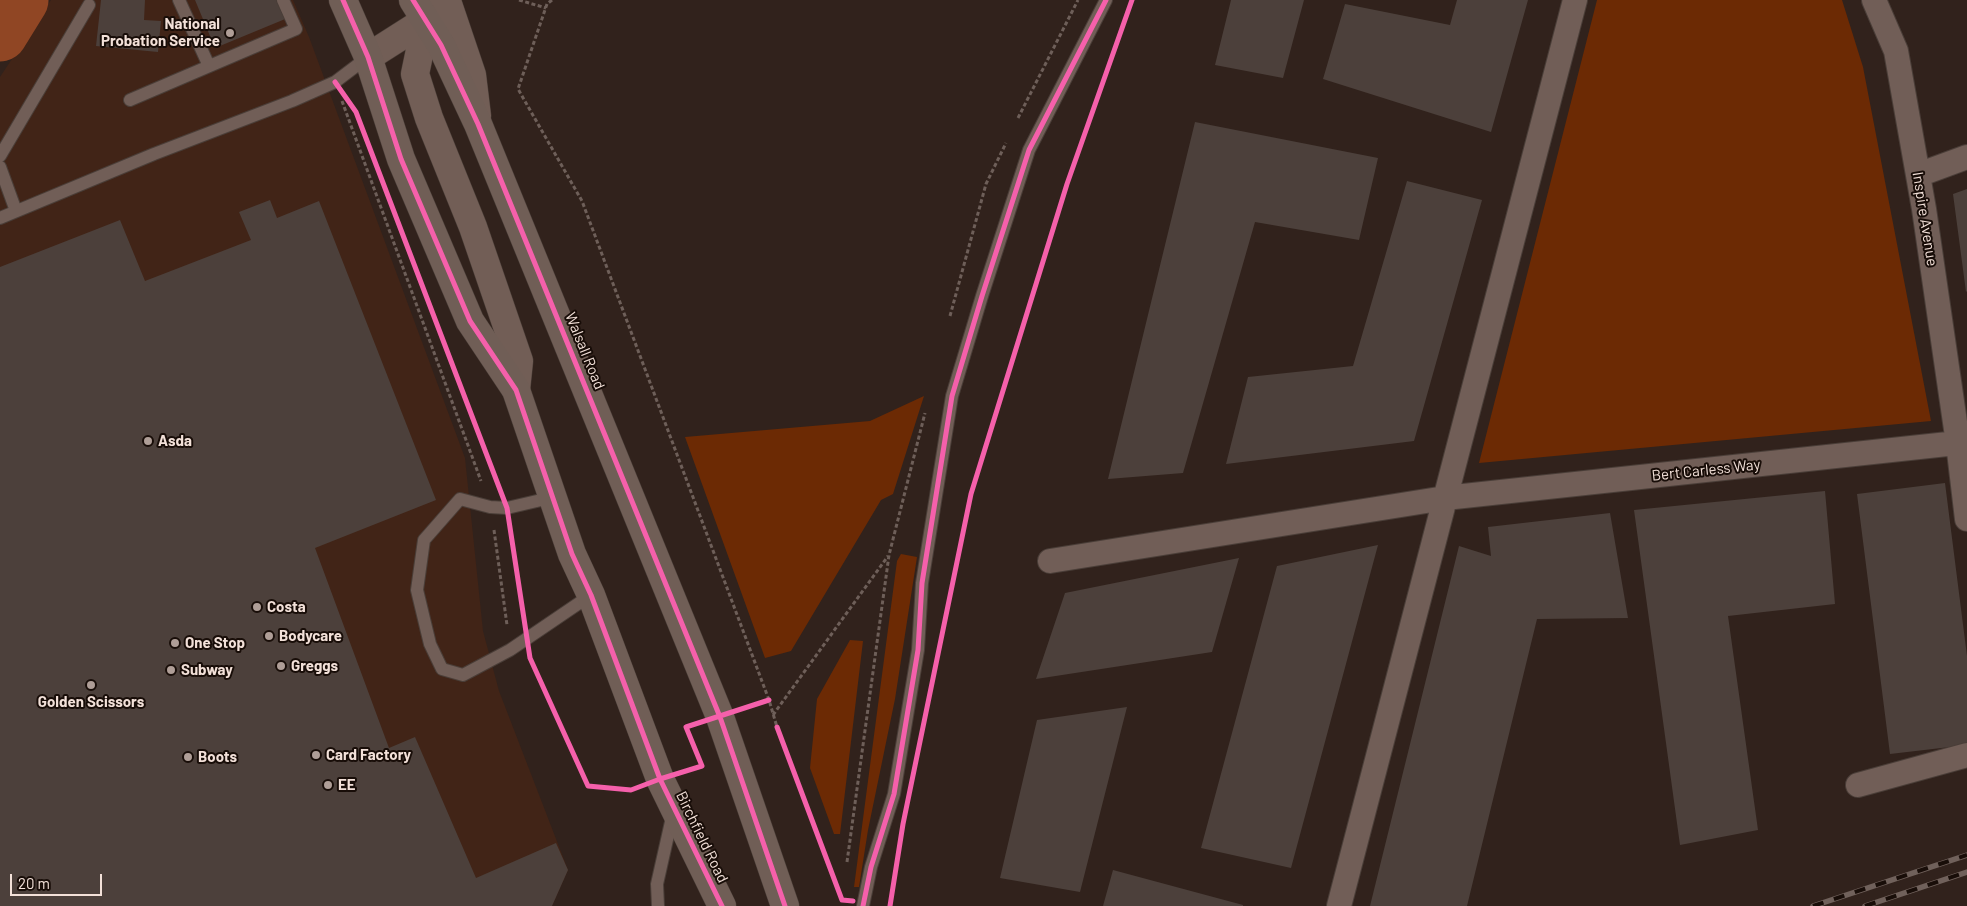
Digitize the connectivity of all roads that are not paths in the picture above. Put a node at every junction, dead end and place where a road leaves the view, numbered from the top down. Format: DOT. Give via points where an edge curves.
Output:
graph roads {
  1 [pos="179,0"];
  2 [pos="283,0"];
  3 [pos="343,0"];
  4 [pos="1106,0"];
  5 [pos="1575,0"];
  6 [pos="1874,0"];
  7 [pos="89,5"];
  8 [pos="434,5"];
  9 [pos="368,57"];
  10 [pos="209,66"];
  11 [pos="130,100"];
  12 [pos="0,156"];
  13 [pos="1967,157"];
  14 [pos="0,167"];
  15 [pos="1918,175"];
  16 [pos="16,211"];
  17 [pos="0,218"];
  18 [pos="516,390"];
  19 [pos="1962,443"];
  20 [pos="554,497"];
  21 [pos="1445,498"];
  22 [pos="1967,519"];
  23 [pos="1050,561"];
  24 [pos="590,595"];
  25 [pos="1967,756"];
  26 [pos="1858,785"];
  27 [pos="674,807"];
  28 [pos="658,906"];
  29 [pos="722,906"];
  30 [pos="785,906"];
  31 [pos="863,906"];
  32 [pos="1339,906"];
  1 -- 10 [label="lane"];
  2 -- 10 [label="lane" via="296,29"];
  3 -- 9 [label="highway"];
  4 -- 31 [label="lane" via="1029,150 952,396 922,583 918,650 894,794 871,867"];
  5 -- 21 [label="street"];
  6 -- 15 [label="street, Inspire Avenue" via="1896,52"];
  7 -- 12 [label="lane"];
  8 -- 9 [label="main road"];
  8 -- 18 [label="main road" via="416,74 429,118 473,227 519,361"];
  8 -- 30 [label="highway, Walsall Road" via="441,45 478,124 720,717"];
  9 -- 16 [label="lane" via="335,82 292,101"];
  9 -- 18 [label="highway" via="401,158 470,320"];
  10 -- 11 [label="lane"];
  13 -- 15 [label="street"];
  14 -- 16 [label="lane"];
  15 -- 19 [label="street, Inspire Avenue"];
  16 -- 17 [label="lane"];
  18 -- 20 [label="highway"];
  19 -- 21 [label="street, Bert Carless Way"];
  19 -- 22 [label="street, Inspire Avenue"];
  20 -- 24 [label="highway" via="572,554"];
  20 -- 24 [label="lane" via="507,508 460,499 424,540 417,590 430,644 442,669 463,675 510,650"];
  21 -- 23 [label="street, Bert Carless Way"];
  21 -- 32 [label="street"];
  24 -- 27 [label="highway, Birchfield Road"];
  25 -- 26 [label="street"];
  27 -- 28 [label="lane" via="657,884"];
  27 -- 29 [label="highway, Birchfield Road"];
}
